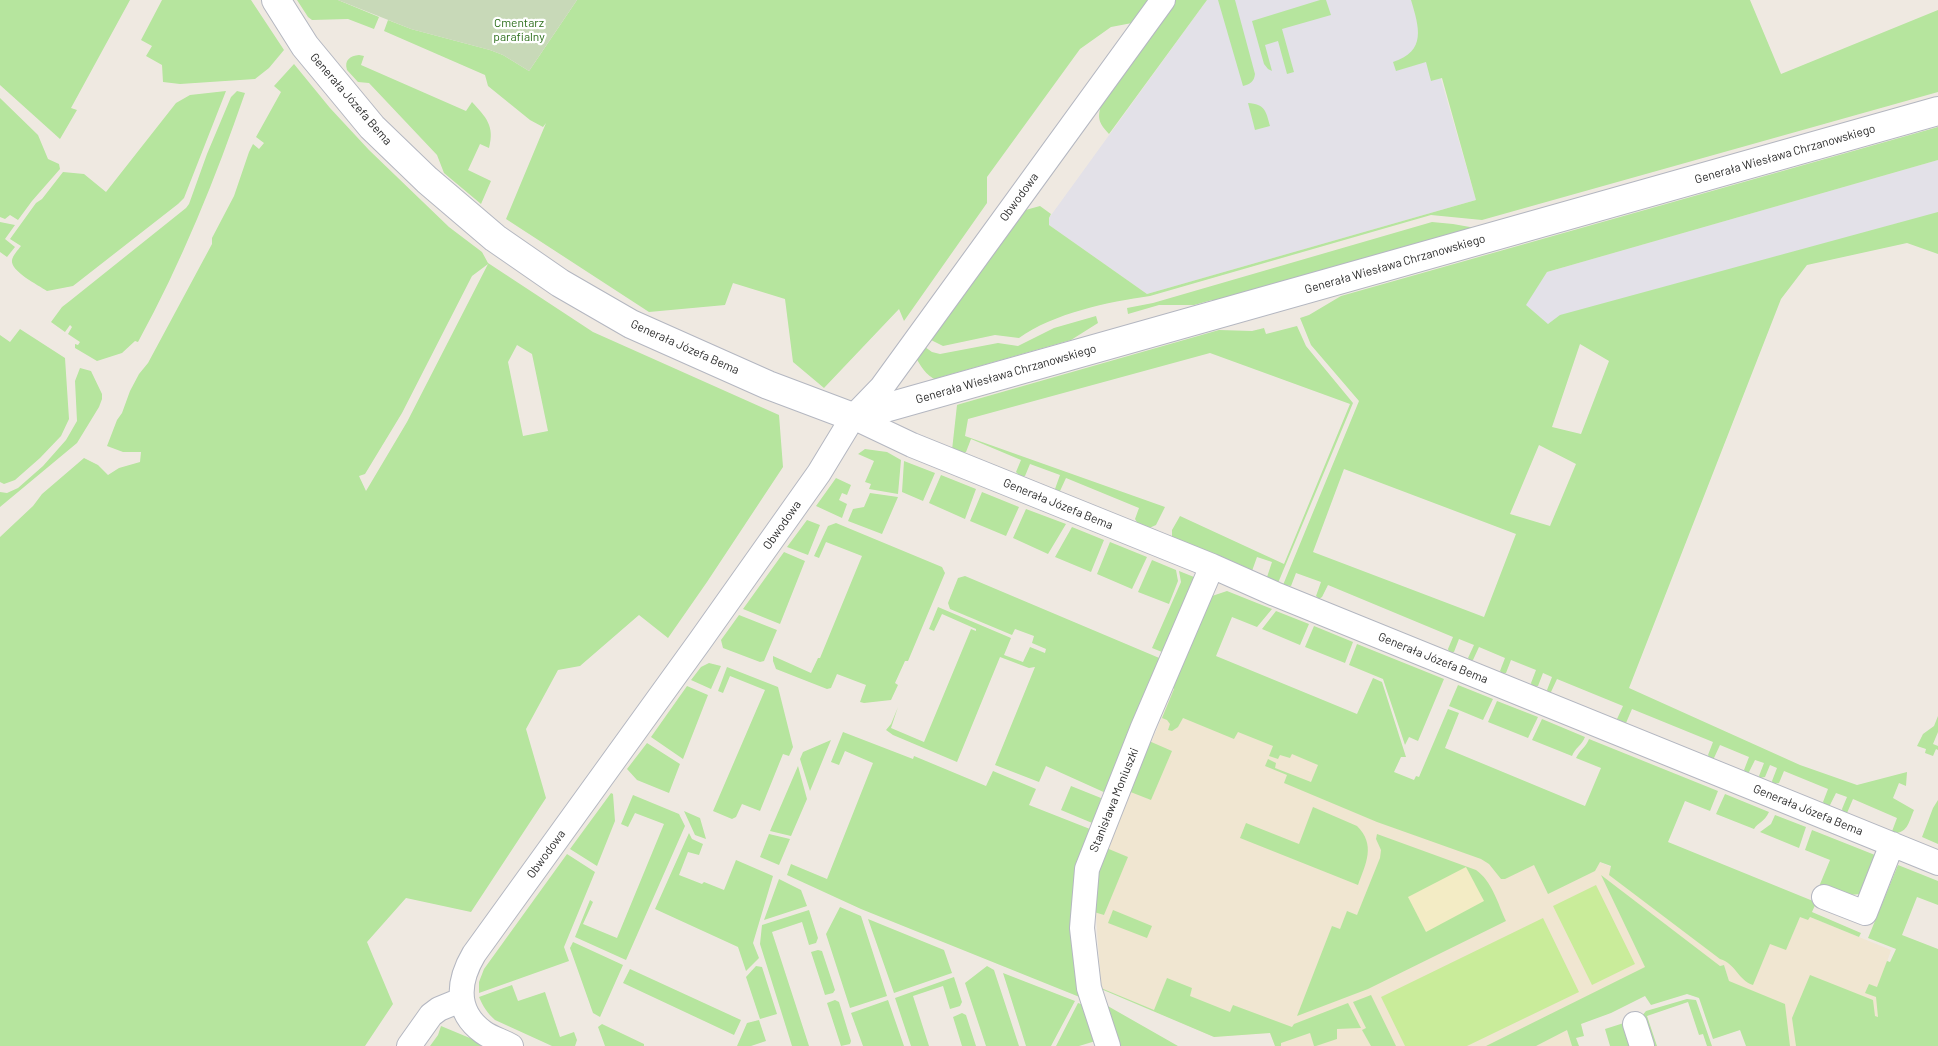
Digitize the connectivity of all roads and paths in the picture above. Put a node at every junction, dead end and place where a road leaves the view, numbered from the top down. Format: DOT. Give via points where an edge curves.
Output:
graph roads {
  1 [pos="276,0"];
  2 [pos="1163,0"];
  3 [pos="1938,111"];
  4 [pos="853,417"];
  5 [pos="1212,566"];
  6 [pos="1892,844"];
  7 [pos="1938,863"];
  8 [pos="1824,897"];
  9 [pos="462,1000"];
  10 [pos="1635,1024"];
  11 [pos="409,1046"];
  12 [pos="511,1046"];
  13 [pos="1108,1046"];
  14 [pos="1642,1046"];
  1 -- 4 [label="street, Generała Józefa Bema" via="305,46 372,127 426,180 495,238 560,283 631,324 768,385"];
  2 -- 4 [label="street, Obwodowa" via="882,387"];
  3 -- 4 [label="street, Generała Wiesława Chrzanowskiego"];
  4 -- 5 [label="street, Generała Józefa Bema" via="912,445"];
  4 -- 9 [label="street, Obwodowa" via="819,473 474,954 465,968"];
  5 -- 6 [label="street, Generała Józefa Bema"];
  5 -- 13 [label="street, Stanisława Moniuszki" via="1087,869 1082,928 1090,988"];
  6 -- 7 [label="street, Generała Józefa Bema"];
  6 -- 8 [label="street" via="1865,913"];
  9 -- 11 [label="street" via="439,1008"];
  9 -- 12 [label="street" via="470,1020 484,1033"];
  10 -- 14 [label="street"];
}
